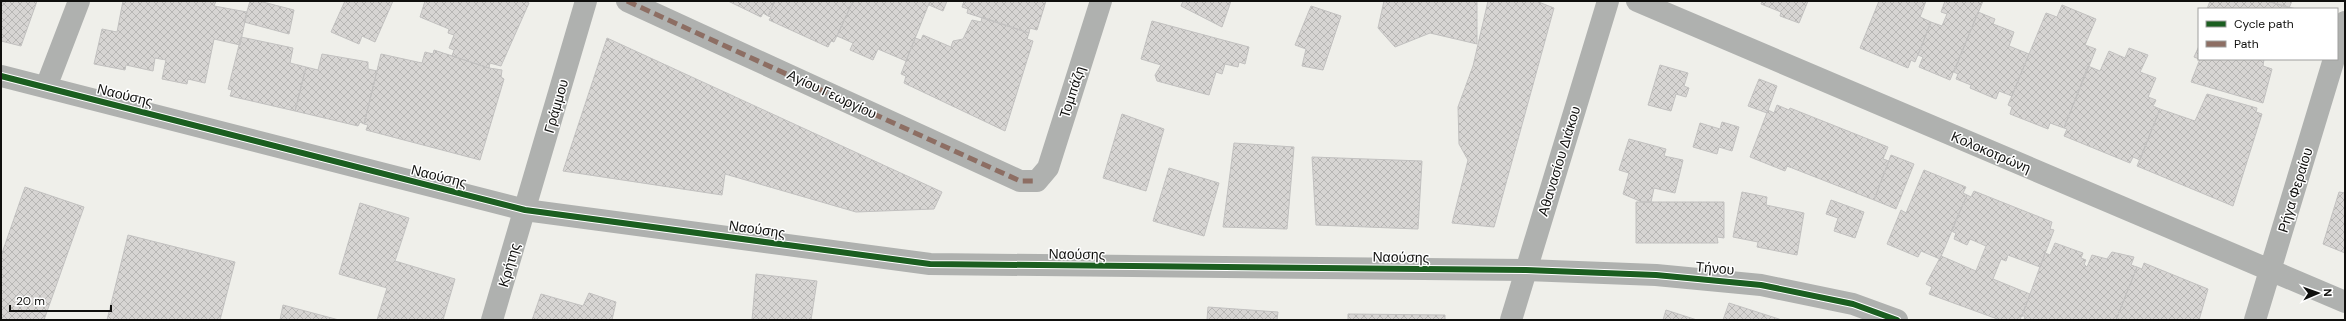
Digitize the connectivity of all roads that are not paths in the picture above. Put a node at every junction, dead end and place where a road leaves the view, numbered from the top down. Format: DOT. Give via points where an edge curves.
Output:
graph roads {
  1 [pos="79,1"];
  2 [pos="586,1"];
  3 [pos="628,1"];
  4 [pos="1101,1"];
  5 [pos="1608,1"];
  6 [pos="1637,1"];
  7 [pos="2345,22"];
  8 [pos="2338,46"];
  9 [pos="2334,60"];
  10 [pos="1,76"];
  11 [pos="46,87"];
  12 [pos="1037,181"];
  13 [pos="525,210"];
  14 [pos="1526,270"];
  15 [pos="2271,271"];
  16 [pos="2345,302"];
  17 [pos="1850,312"];
  18 [pos="492,320"];
  19 [pos="1511,320"];
  20 [pos="1897,320"];
  21 [pos="2255,320"];
  1 -- 11 [label="street"];
  2 -- 13 [label="street, Γράμμου"];
  3 -- 12 [label="street, Αγίου Γεωργίου" via="1020,181"];
  4 -- 12 [label="street, Τομπάζη" via="1048,168"];
  5 -- 14 [label="street, Αθανασίου Διάκου"];
  6 -- 15 [label="street, Κολοκοτρώνη"];
  7 -- 8 [label="street"];
  9 -- 15 [label="street, Ρήγα Φεραίου"];
  10 -- 11 [label="street, Ναούσης"];
  11 -- 13 [label="street, Ναούσης"];
  13 -- 14 [label="street, Ναούσης" via="930,264"];
  13 -- 18 [label="street, Κρήτης"];
  14 -- 17 [label="street, Τήνου" via="1656,275 1761,285"];
  14 -- 19 [label="street, Αθανασίου Διάκου"];
  15 -- 16 [label="street, Κολοκοτρώνη"];
  15 -- 21 [label="street, Ρήγα Φεραίου"];
  17 -- 20 [label="street, Τήνου"];
}
